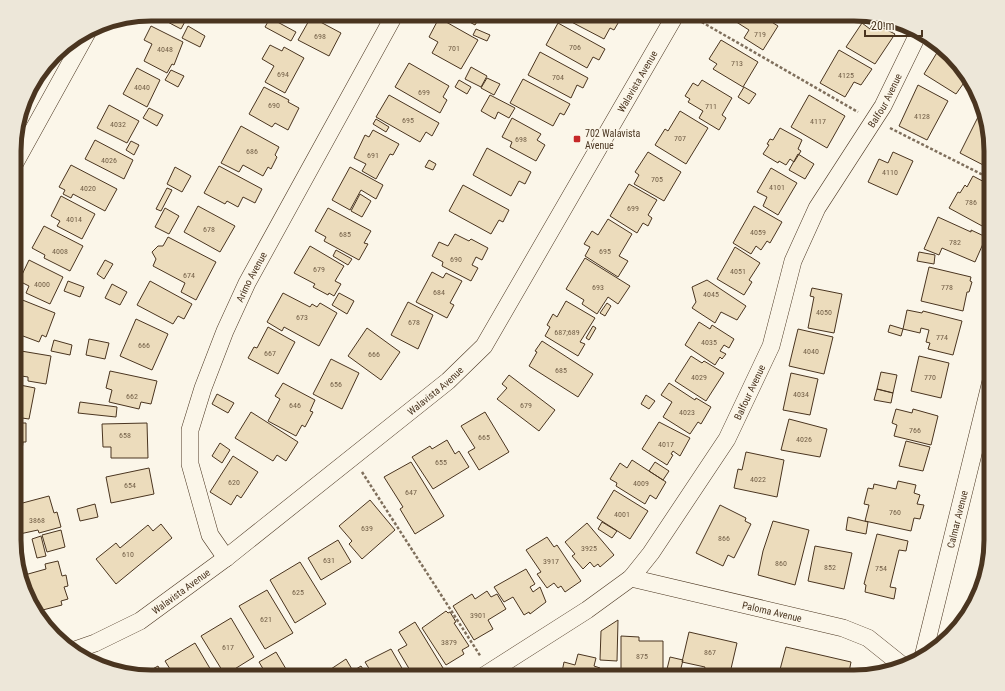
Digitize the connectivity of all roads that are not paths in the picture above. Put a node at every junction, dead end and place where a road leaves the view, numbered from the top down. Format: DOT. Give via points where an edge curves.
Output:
graph roads {
  1 [pos="391,21"];
  2 [pos="672,21"];
  3 [pos="917,37"];
  4 [pos="83,40"];
  5 [pos="21,151"];
  6 [pos="984,409"];
  7 [pos="226,558"];
  8 [pos="631,578"];
  9 [pos="80,648"];
  10 [pos="924,650"];
  11 [pos="898,662"];
  12 [pos="497,670"];
  1 -- 7 [label="street, Arimo Avenue" via="247,283 224,331 190,430 190,464 210,535"];
  2 -- 7 [label="street, Walavista Avenue" via="484,346 448,381"];
  3 -- 8 [label="street, Balfour Avenue" via="883,106 817,208 793,261 770,346 727,439 652,553"];
  4 -- 5 [label="street"];
  6 -- 10 [label="street, Calmar Avenue"];
  7 -- 9 [label="street, Walavista Avenue" via="140,621"];
  8 -- 11 [label="street, Paloma Avenue" via="843,628 868,638"];
  8 -- 12 [label="street, Balfour Avenue"];
}
